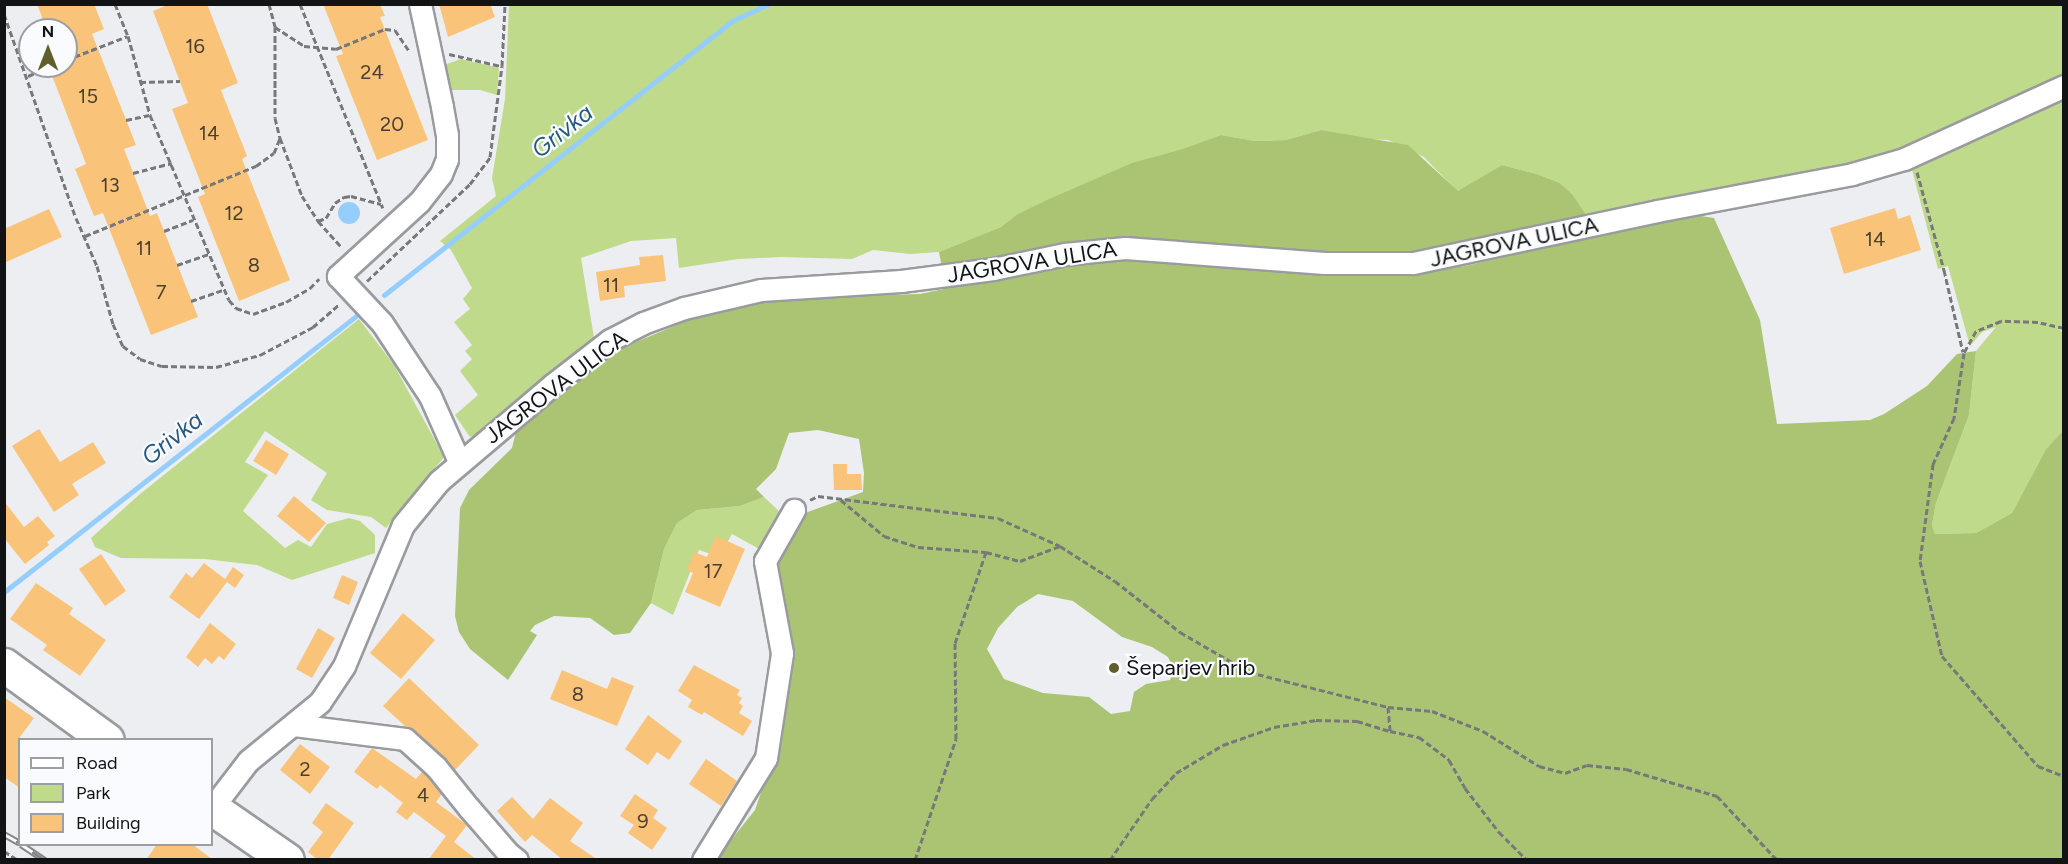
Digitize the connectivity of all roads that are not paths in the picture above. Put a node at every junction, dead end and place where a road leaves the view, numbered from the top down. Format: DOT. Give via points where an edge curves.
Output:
graph roads {
  1 [pos="420,4"];
  2 [pos="2064,86"];
  3 [pos="459,461"];
  4 [pos="794,510"];
  5 [pos="4,665"];
  6 [pos="294,725"];
  7 [pos="104,738"];
  8 [pos="213,807"];
  9 [pos="213,809"];
  10 [pos="287,860"];
  11 [pos="517,860"];
  12 [pos="703,860"];
  1 -- 3 [label="street" via="447,134 447,159 433,186 338,276 382,323 430,396"];
  2 -- 3 [label="street, JAGROVA ULICA" via="1912,156 1852,174 1413,263 1324,263 1125,248 901,281 761,290 684,308 610,340"];
  3 -- 6 [label="street, JAGROVA ULICA" via="402,525 344,666 320,702"];
  4 -- 12 [label="street" via="765,561 782,653 765,758"];
  5 -- 7 [label="main road"];
  6 -- 8 [label="street, JAGROVA ULICA" via="248,761"];
  6 -- 11 [label="street" via="405,739 436,767"];
  9 -- 10 [label="main road"];
}
